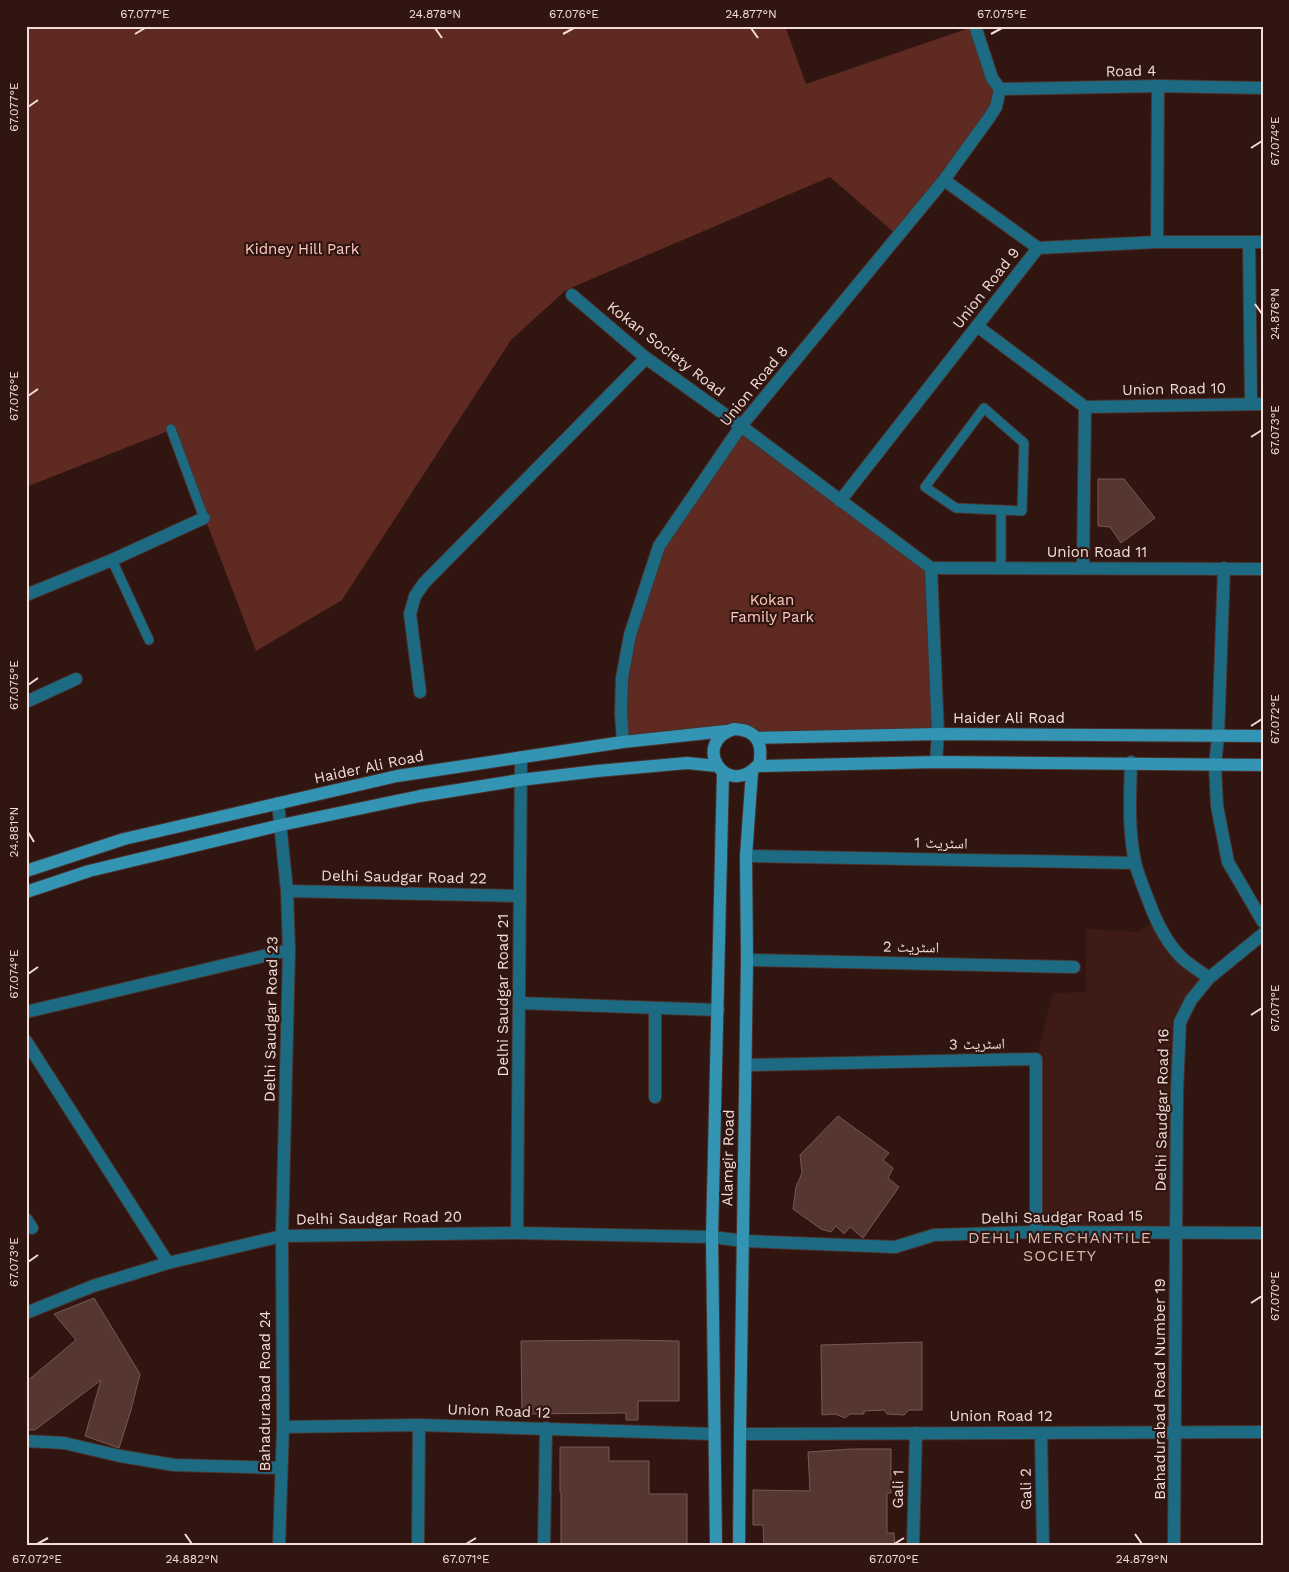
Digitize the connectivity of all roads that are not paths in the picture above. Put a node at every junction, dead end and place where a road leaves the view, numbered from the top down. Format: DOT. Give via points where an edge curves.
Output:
graph roads {
  1 [pos="975,26"];
  2 [pos="1158,86"];
  3 [pos="1263,88"];
  4 [pos="1000,89"];
  5 [pos="944,180"];
  6 [pos="1157,242"];
  7 [pos="1249,242"];
  8 [pos="1263,242"];
  9 [pos="1038,248"];
  10 [pos="572,295"];
  11 [pos="977,326"];
  12 [pos="646,358"];
  13 [pos="1257,404"];
  14 [pos="1085,407"];
  15 [pos="741,426"];
  16 [pos="171,430"];
  17 [pos="840,501"];
  18 [pos="1001,510"];
  19 [pos="204,518"];
  20 [pos="112,560"];
  21 [pos="930,568"];
  22 [pos="1001,568"];
  23 [pos="1083,568"];
  24 [pos="1224,568"];
  25 [pos="1263,568"];
  26 [pos="26,595"];
  27 [pos="149,640"];
  28 [pos="76,679"];
  29 [pos="420,692"];
  30 [pos="26,702"];
  31 [pos="726,731"];
  32 [pos="938,734"];
  33 [pos="1263,736"];
  34 [pos="1218,737"];
  35 [pos="756,738"];
  36 [pos="623,742"];
  37 [pos="521,757"];
  38 [pos="936,762"];
  39 [pos="1131,762"];
  40 [pos="1215,765"];
  41 [pos="1263,765"];
  42 [pos="720,769"];
  43 [pos="756,769"];
  44 [pos="520,780"];
  45 [pos="278,803"];
  46 [pos="281,825"];
  47 [pos="746,856"];
  48 [pos="1135,863"];
  49 [pos="26,871"];
  50 [pos="287,891"];
  51 [pos="26,892"];
  52 [pos="520,896"];
  53 [pos="1263,922"];
  54 [pos="1263,934"];
  55 [pos="290,950"];
  56 [pos="748,960"];
  57 [pos="1074,967"];
  58 [pos="1209,978"];
  59 [pos="519,1002"];
  60 [pos="655,1008"];
  61 [pos="718,1010"];
  62 [pos="26,1012"];
  63 [pos="26,1041"];
  64 [pos="746,1065"];
  65 [pos="655,1097"];
  66 [pos="1036,1232"];
  67 [pos="1177,1232"];
  68 [pos="517,1233"];
  69 [pos="1263,1233"];
  70 [pos="282,1236"];
  71 [pos="712,1237"];
  72 [pos="744,1241"];
  73 [pos="168,1263"];
  74 [pos="26,1313"];
  75 [pos="419,1425"];
  76 [pos="283,1427"];
  77 [pos="546,1428"];
  78 [pos="1176,1432"];
  79 [pos="1263,1432"];
  80 [pos="916,1433"];
  81 [pos="1041,1433"];
  82 [pos="714,1434"];
  83 [pos="740,1434"];
  84 [pos="26,1441"];
  85 [pos="281,1468"];
  86 [pos="279,1546"];
  87 [pos="418,1546"];
  88 [pos="544,1546"];
  89 [pos="716,1546"];
  90 [pos="740,1546"];
  91 [pos="913,1546"];
  92 [pos="1043,1546"];
  93 [pos="1174,1546"];
  1 -- 4 [label="street" via="992,78"];
  2 -- 3 [label="street, Road 4"];
  2 -- 4 [label="street, Road 4"];
  2 -- 6 [label="street"];
  4 -- 5 [label="street, Union Road 8" via="996,107"];
  5 -- 9 [label="street"];
  5 -- 15 [label="street, Union Road 8"];
  6 -- 7 [label="street, Union Road 9"];
  6 -- 9 [label="street, Union Road 9"];
  7 -- 8 [label="street, Union Road 9"];
  7 -- 13 [label="street"];
  9 -- 11 [label="street, Union Road 9"];
  10 -- 12 [label="street, Kokan Society Road"];
  11 -- 14 [label="street"];
  11 -- 17 [label="street, Union Road 9"];
  12 -- 15 [label="street, Kokan Society Road"];
  12 -- 29 [label="street" via="415,596 410,614"];
  13 -- 14 [label="street, Union Road 10"];
  14 -- 23 [label="street"];
  15 -- 17 [label="street, Kokan Society Road"];
  15 -- 36 [label="street, Union Road 8" via="659,546 630,635 625,661 621,714"];
  16 -- 19 [label="lane"];
  17 -- 21 [label="street, Kokan Society Road"];
  18 -- 18 [label="lane" via="956,508 925,487 984,408 1024,443 1022,511"];
  18 -- 22 [label="lane"];
  19 -- 20 [label="street"];
  20 -- 26 [label="street"];
  20 -- 27 [label="lane"];
  21 -- 22 [label="street, Union Road 11"];
  21 -- 32 [label="street"];
  22 -- 23 [label="street, Union Road 11"];
  23 -- 24 [label="street, Union Road 11"];
  24 -- 25 [label="street, Union Road 11"];
  24 -- 34 [label="street"];
  28 -- 30 [label="street"];
  31 -- 35 [label="main road" via="742,729"];
  31 -- 36 [label="main road, Haider Ali Road"];
  31 -- 42 [label="main road" via="714,746 714,758"];
  32 -- 34 [label="main road, Haider Ali Road"];
  32 -- 35 [label="main road, Haider Ali Road"];
  32 -- 38 [label="street"];
  33 -- 34 [label="main road, Haider Ali Road"];
  34 -- 40 [label="street"];
  35 -- 43 [label="main road" via="761,753"];
  36 -- 37 [label="main road, Haider Ali Road"];
  37 -- 44 [label="street, Delhi Saudgar Road 21"];
  37 -- 45 [label="main road, Haider Ali Road" via="397,776"];
  38 -- 39 [label="main road"];
  38 -- 43 [label="main road"];
  39 -- 40 [label="main road"];
  39 -- 48 [label="street" via="1130,811"];
  40 -- 41 [label="main road"];
  40 -- 53 [label="street" via="1217,806 1228,862"];
  42 -- 43 [label="main road" via="739,777"];
  42 -- 44 [label="main road" via="687,763"];
  42 -- 61 [label="main road, Alamgir Road"];
  43 -- 47 [label="main road, Alamgir Road"];
  44 -- 46 [label="main road" via="420,796"];
  44 -- 52 [label="street, Delhi Saudgar Road 21"];
  45 -- 46 [label="street, Delhi Saudgar Road 23"];
  45 -- 49 [label="main road, Haider Ali Road" via="124,839"];
  46 -- 50 [label="street, Delhi Saudgar Road 23"];
  46 -- 51 [label="main road" via="89,871"];
  47 -- 48 [label="street, اسٹریٹ 1"];
  47 -- 56 [label="main road, Alamgir Road"];
  48 -- 58 [label="street" via="1155,920 1167,939 1181,957"];
  50 -- 52 [label="street, Delhi Saudgar Road 22"];
  50 -- 55 [label="street, Delhi Saudgar Road 23"];
  52 -- 59 [label="street, Delhi Saudgar Road 21"];
  54 -- 58 [label="street, Delhi Saudgar Road 16"];
  55 -- 62 [label="street"];
  55 -- 70 [label="street, Delhi Saudgar Road 23"];
  56 -- 57 [label="street, اسٹریٹ 2"];
  56 -- 64 [label="main road, Alamgir Road"];
  58 -- 67 [label="street, Delhi Saudgar Road 16" via="1191,1000 1180,1022"];
  59 -- 60 [label="street"];
  59 -- 68 [label="street, Delhi Saudgar Road 21"];
  60 -- 61 [label="street"];
  60 -- 65 [label="street"];
  61 -- 71 [label="main road, Alamgir Road"];
  63 -- 73 [label="street"];
  64 -- 66 [label="street, اسٹریٹ 3" via="1036,1059"];
  64 -- 72 [label="main road, Alamgir Road"];
  66 -- 67 [label="street, Delhi Saudgar Road 15"];
  66 -- 72 [label="street, Delhi Saudgar Road 15" via="934,1235 895,1247"];
  67 -- 69 [label="street, Delhi Saudgar Road 15"];
  67 -- 78 [label="street, Bahadurabad Road Number 19"];
  68 -- 70 [label="street, Delhi Saudgar Road 20"];
  68 -- 71 [label="street, Delhi Saudgar Road 20"];
  70 -- 73 [label="street, Delhi Saudgar Road 20"];
  70 -- 76 [label="street, Bahadurabad Road 24"];
  71 -- 72 [label="street, Delhi Saudgar Road 20"];
  71 -- 82 [label="main road, Alamgir Road"];
  72 -- 83 [label="main road, Alamgir Road"];
  73 -- 74 [label="street, Delhi Saudgar Road 20" via="93,1286"];
  75 -- 76 [label="street, Union Road 12"];
  75 -- 77 [label="street, Union Road 12"];
  75 -- 87 [label="street"];
  76 -- 85 [label="street, Bahadurabad Road 24"];
  77 -- 82 [label="street, Union Road 12"];
  77 -- 88 [label="street"];
  78 -- 79 [label="street, Union Road 12"];
  78 -- 81 [label="street, Union Road 12"];
  78 -- 93 [label="street, Bahadurabad Road Number 19"];
  80 -- 81 [label="street, Union Road 12"];
  80 -- 83 [label="street, Union Road 12"];
  80 -- 91 [label="street, Gali 1"];
  81 -- 92 [label="street, Gali 2"];
  82 -- 89 [label="main road, Alamgir Road"];
  83 -- 90 [label="main road, Alamgir Road"];
  84 -- 85 [label="street" via="64,1443 174,1465"];
  85 -- 86 [label="street, Bahadurabad Road 24"];
}
